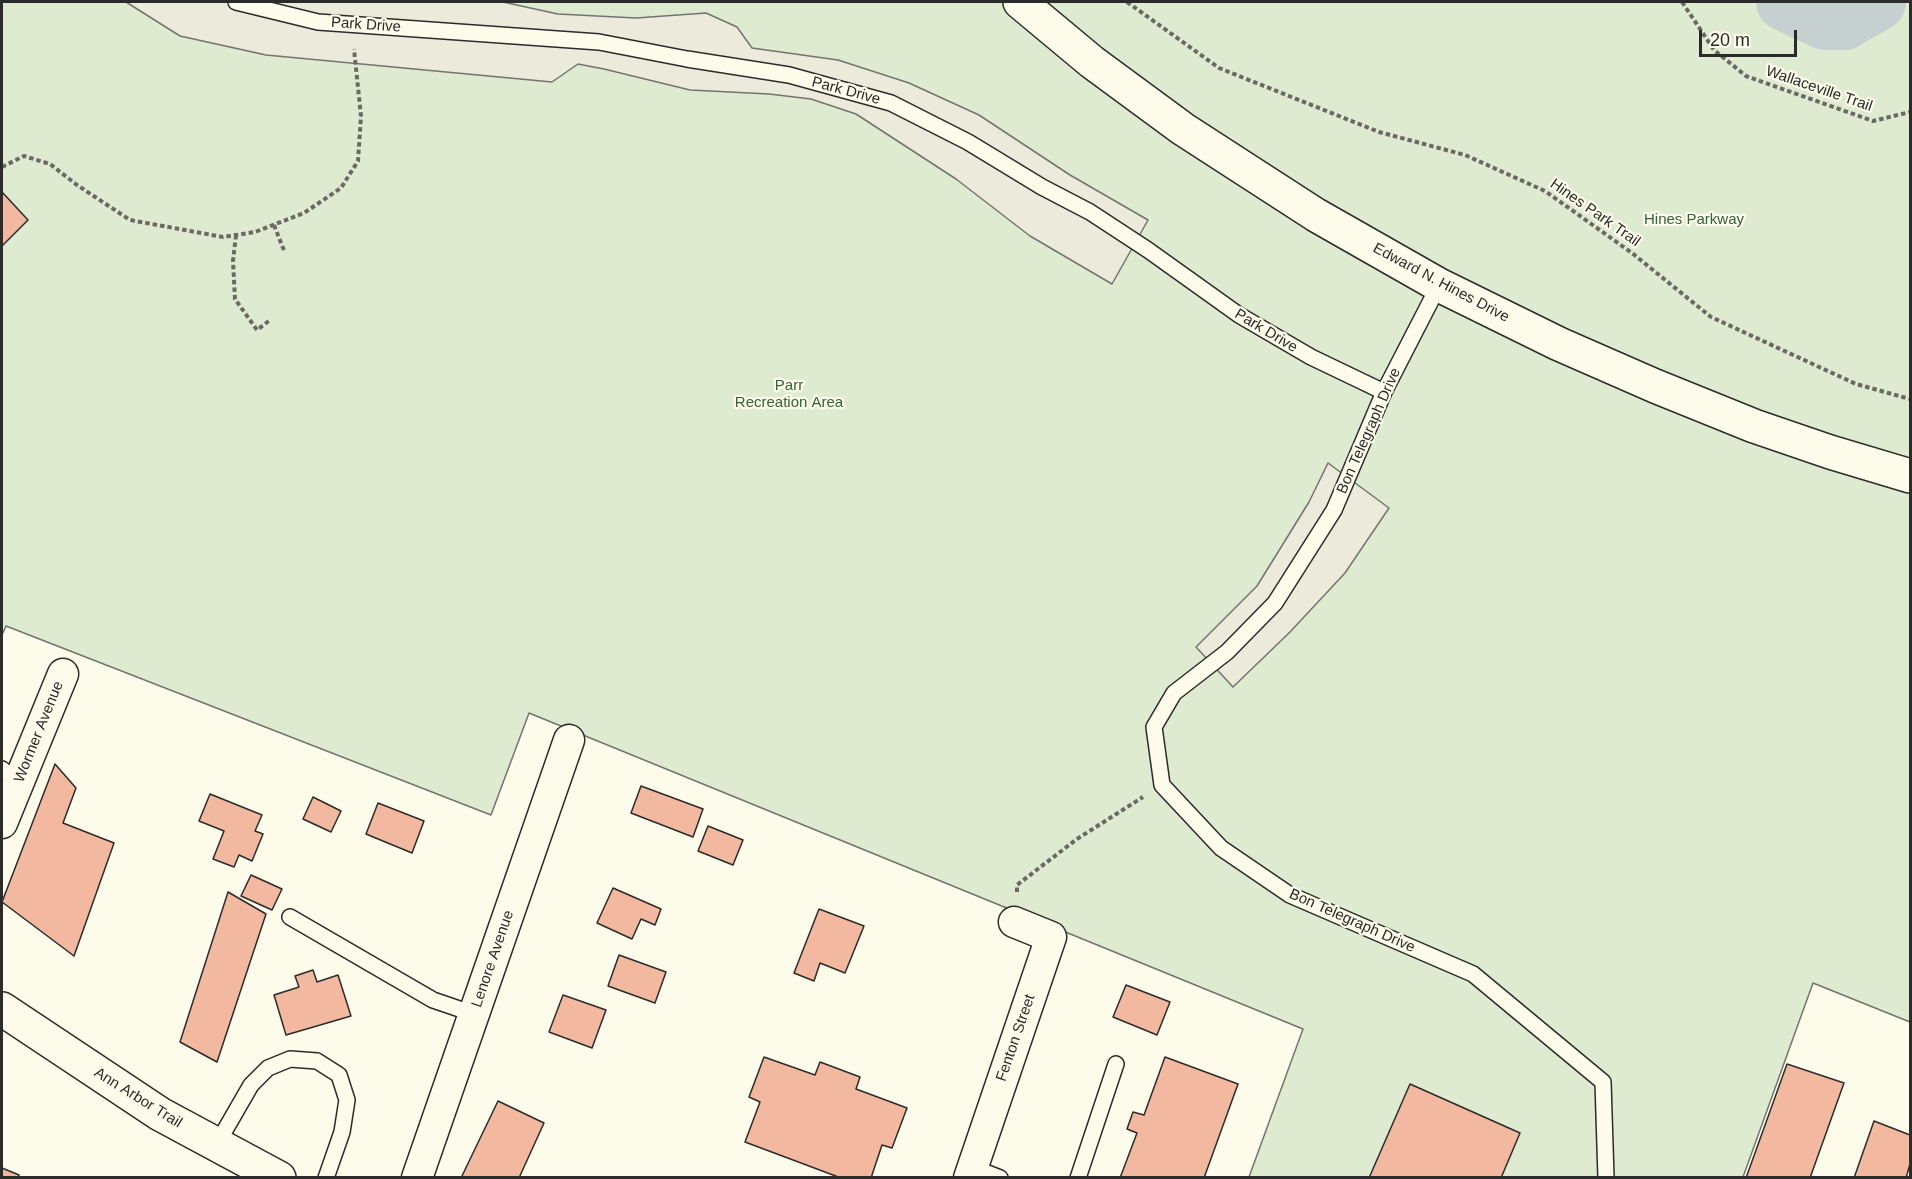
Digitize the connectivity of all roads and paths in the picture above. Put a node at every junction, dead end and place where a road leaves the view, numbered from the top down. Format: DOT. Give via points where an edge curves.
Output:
graph roads {
  1 [pos="236,2"];
  2 [pos="1020,2"];
  3 [pos="1127,2"];
  4 [pos="1682,2"];
  5 [pos="352,24"];
  6 [pos="1911,112"];
  7 [pos="2,167"];
  8 [pos="274,225"];
  9 [pos="236,235"];
  10 [pos="285,253"];
  11 [pos="1439,285"];
  12 [pos="270,320"];
  13 [pos="1384,392"];
  14 [pos="1911,399"];
  15 [pos="1911,476"];
  16 [pos="63,674"];
  17 [pos="569,740"];
  18 [pos="10,776"];
  19 [pos="1147,794"];
  20 [pos="2,824"];
  21 [pos="290,917"];
  22 [pos="1014,922"];
  23 [pos="2,1009"];
  24 [pos="474,1014"];
  25 [pos="1116,1064"];
  26 [pos="217,1144"];
  27 [pos="970,1172"];
  28 [pos="279,1178"];
  29 [pos="326,1178"];
  30 [pos="417,1178"];
  31 [pos="1000,1178"];
  32 [pos="1078,1178"];
  33 [pos="1606,1178"];
  1 -- 5 [label="lane, Park Drive" via="318,22"];
  2 -- 11 [label="street, Edward N. Hines Drive" via="1092,62 1183,129 1316,215"];
  3 -- 14 [label="path, Hines Park Trail" via="1219,68 1378,132 1465,155 1545,190 1711,317 1856,384"];
  4 -- 6 [label="path, Wallaceville Trail" via="1714,51 1746,76 1873,121"];
  5 -- 8 [label="path" via="361,116 358,161 341,188 304,213"];
  5 -- 13 [label="lane, Park Drive" via="599,42 789,75 891,103 1089,212 1239,315 1311,357"];
  7 -- 9 [label="path" via="24,156 50,164 130,220 223,237"];
  8 -- 9 [label="path"];
  8 -- 10 [label="path"];
  9 -- 12 [label="path" via="235,299 257,330"];
  11 -- 13 [label="lane, Bon Telegraph Drive"];
  11 -- 15 [label="street, Edward N. Hines Drive" via="1654,386 1754,426"];
  13 -- 33 [label="lane, Bon Telegraph Drive" via="1334,510 1275,603 1227,652 1174,693 1154,727 1162,784 1221,848 1290,895 1473,974 1603,1082"];
  16 -- 18 [label="street, Wormer Avenue"];
  17 -- 24 [label="street, Lenore Avenue"];
  18 -- 20 [label="street, Wormer Avenue"];
  19 -- 22 [label="path" via="1077,839 1017,885"];
  21 -- 24 [label="lane" via="433,1000"];
  22 -- 27 [label="street, Fenton Street" via="1051,938"];
  23 -- 26 [label="street, Ann Arbor Trail" via="160,1114"];
  24 -- 30 [label="street, Lenore Avenue"];
  25 -- 32 [label="lane"];
  26 -- 28 [label="street, Ann Arbor Trail"];
  26 -- 29 [label="lane" via="251,1085 268,1068 290,1059 317,1060 339,1075 347,1100 342,1132"];
  27 -- 31 [label="lane"];
}
